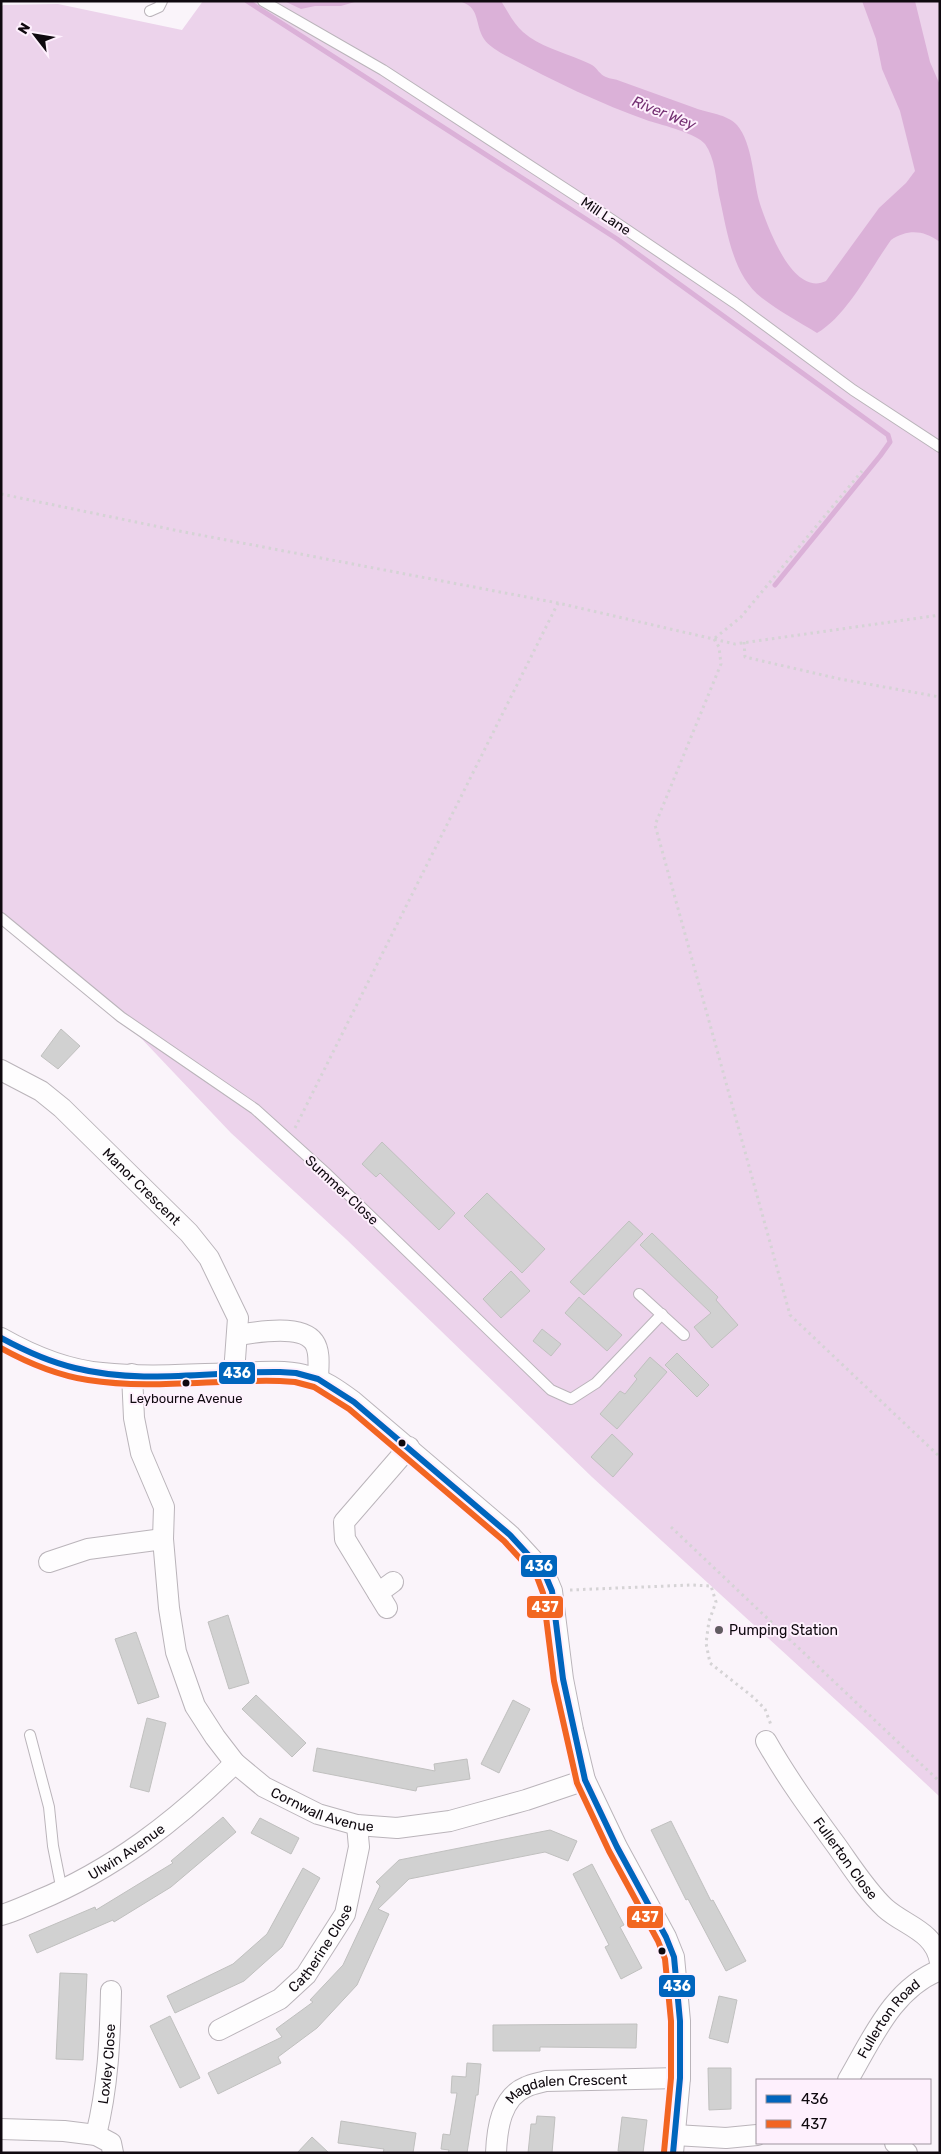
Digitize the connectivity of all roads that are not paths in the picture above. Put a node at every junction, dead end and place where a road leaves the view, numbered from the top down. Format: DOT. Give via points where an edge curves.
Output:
graph roads {
  1 [pos="162,1"];
  2 [pos="263,1"];
  3 [pos="150,11"];
  4 [pos="940,447"];
  5 [pos="1,918"];
  6 [pos="1,1070"];
  7 [pos="639,1294"];
  8 [pos="662,1314"];
  9 [pos="238,1335"];
  10 [pos="684,1335"];
  11 [pos="1,1338"];
  12 [pos="234,1373"];
  13 [pos="132,1374"];
  14 [pos="318,1380"];
  15 [pos="409,1447"];
  16 [pos="162,1539"];
  17 [pos="50,1562"];
  18 [pos="386,1594"];
  19 [pos="30,1735"];
  20 [pos="766,1741"];
  21 [pos="235,1763"];
  22 [pos="586,1780"];
  23 [pos="357,1825"];
  24 [pos="62,1891"];
  25 [pos="1,1915"];
  26 [pos="940,1962"];
  27 [pos="940,1970"];
  28 [pos="111,1991"];
  29 [pos="219,2030"];
  30 [pos="680,2078"];
  31 [pos="849,2079"];
  32 [pos="1,2129"];
  33 [pos="96,2135"];
  34 [pos="756,2135"];
  35 [pos="674,2144"];
  36 [pos="896,2144"];
  37 [pos="113,2153"];
  38 [pos="496,2153"];
  39 [pos="907,2153"];
  1 -- 3 [label="lane" via="159,7"];
  2 -- 4 [label="lane, Mill Lane" via="383,70 573,194"];
  5 -- 8 [label="lane, Summer Close" via="121,1017 255,1109 551,1390 571,1399 596,1383"];
  6 -- 9 [label="street, Manor Crescent" via="62,1108 189,1233 209,1258 223,1284 238,1318"];
  7 -- 8 [label="lane"];
  8 -- 10 [label="lane"];
  9 -- 12 [label="street, Manor Crescent"];
  9 -- 14 [label="street" via="265,1331 298,1332 314,1341 318,1354"];
  11 -- 13 [label="street" via="57,1363 100,1373"];
  12 -- 13 [label="street"];
  12 -- 14 [label="street" via="305,1375"];
  13 -- 16 [label="street" via="134,1418 141,1453 164,1507"];
  14 -- 15 [label="street" via="335,1388"];
  15 -- 18 [label="street" via="344,1522 344,1539"];
  15 -- 22 [label="street" via="510,1535 544,1572 552,1591 563,1679"];
  16 -- 17 [label="street" via="88,1549"];
  16 -- 21 [label="street, Cornwall Avenue" via="176,1652 196,1706"];
  19 -- 24 [label="lane" via="49,1807"];
  20 -- 26 [label="street, Fullerton Close" via="786,1775 863,1882 886,1908 922,1932 937,1948"];
  21 -- 23 [label="street, Cornwall Avenue" via="264,1787 318,1814"];
  21 -- 24 [label="street, Ulwin Avenue" via="200,1797 136,1848"];
  22 -- 23 [label="street, Cornwall Avenue" via="450,1821 397,1828"];
  22 -- 30 [label="street" via="674,1957 680,2021"];
  23 -- 29 [label="street, Catherine Close" via="359,1847 345,1914 306,1975 280,1999"];
  24 -- 25 [label="street, Ulwin Avenue"];
  27 -- 31 [label="street, Fullerton Road" via="918,1981 897,2001"];
  28 -- 33 [label="street, Loxley Close" via="104,2102"];
  30 -- 35 [label="street"];
  30 -- 38 [label="street, Magdalen Crescent" via="546,2081 525,2087 510,2098 503,2113 496,2135"];
  32 -- 33 [label="street"];
  33 -- 37 [label="street" via="111,2143"];
  34 -- 35 [label="street"];
  36 -- 39 [label="street"];
}
